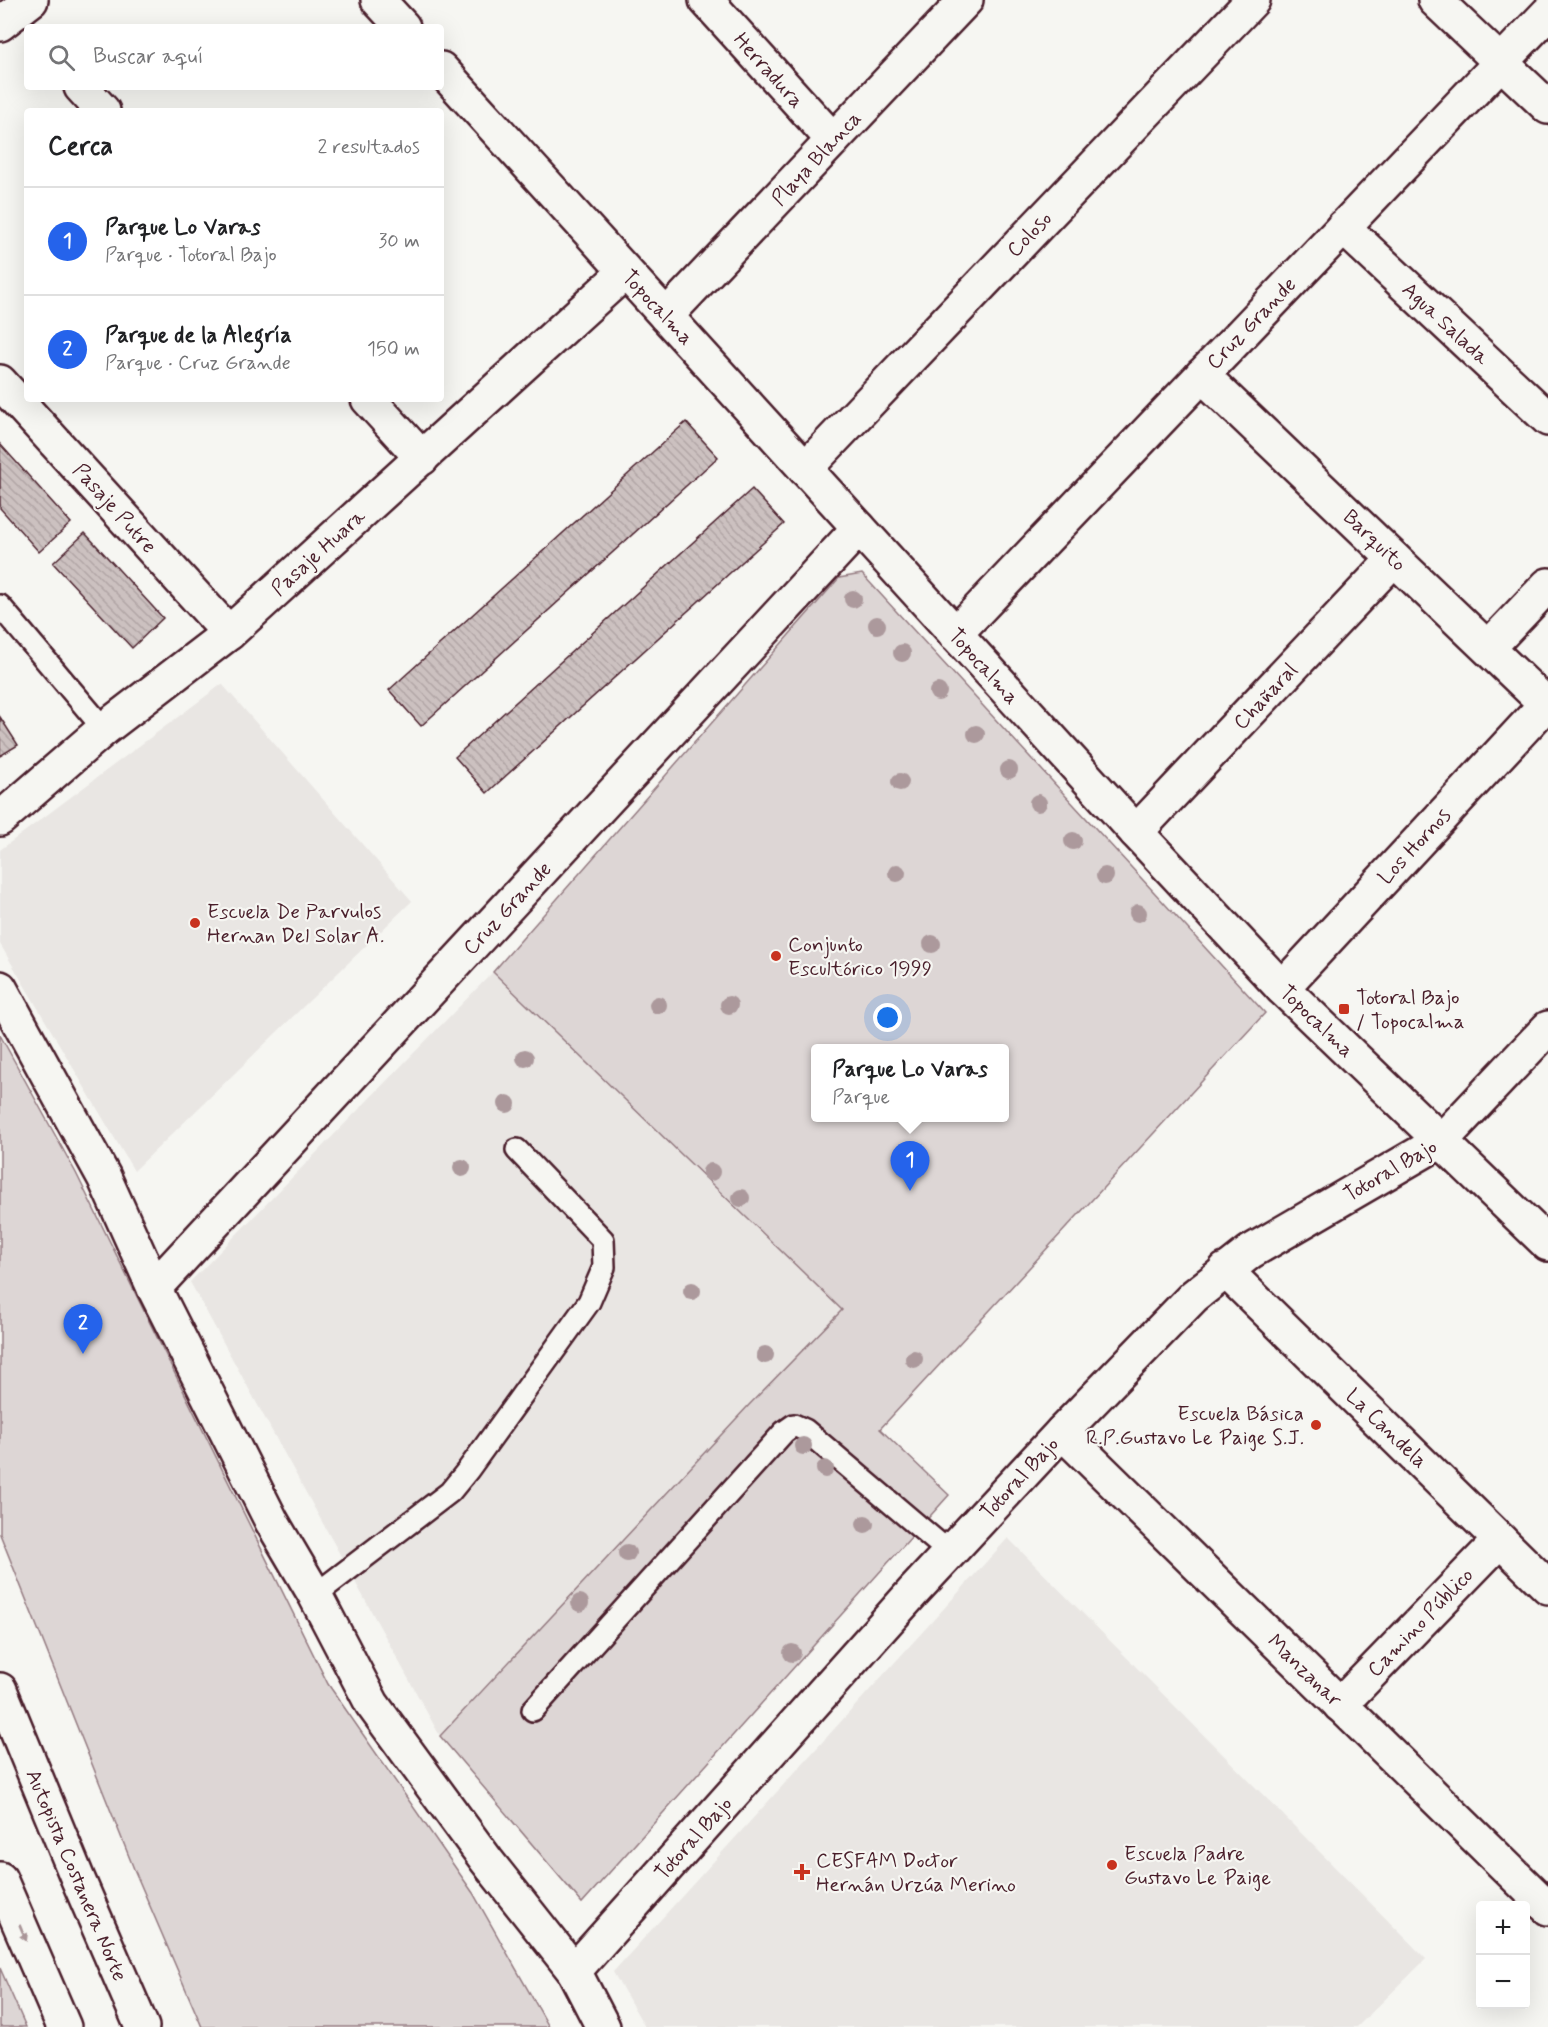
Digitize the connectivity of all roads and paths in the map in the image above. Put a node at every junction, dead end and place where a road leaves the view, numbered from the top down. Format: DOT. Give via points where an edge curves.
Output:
graph roads {
  1 [pos="378,0"];
  2 [pos="706,0"];
  3 [pos="966,0"];
  4 [pos="1253,0"];
  5 [pos="1435,0"];
  6 [pos="1548,12"];
  7 [pos="400,24"];
  8 [pos="1501,62"];
  9 [pos="444,72"];
  10 [pos="84,90"];
  11 [pos="1548,107"];
  12 [pos="100,108"];
  13 [pos="833,140"];
  14 [pos="1343,227"];
  15 [pos="626,272"];
  16 [pos="666,316"];
  17 [pos="1202,375"];
  18 [pos="0,382"];
  19 [pos="371,402"];
  20 [pos="1548,419"];
  21 [pos="422,458"];
  22 [pos="805,469"];
  23 [pos="859,528"];
  24 [pos="1394,559"];
  25 [pos="1548,585"];
  26 [pos="0,606"];
  27 [pos="229,633"];
  28 [pos="955,634"];
  29 [pos="1488,648"];
  30 [pos="1547,705"];
  31 [pos="104,729"];
  32 [pos="0,819"];
  33 [pos="1136,832"];
  34 [pos="0,988"];
  35 [pos="1282,988"];
  36 [pos="1548,1028"];
  37 [pos="1441,1141"];
  38 [pos="517,1150"];
  39 [pos="1548,1244"];
  40 [pos="1225,1270"];
  41 [pos="154,1288"];
  42 [pos="1062,1432"];
  43 [pos="1500,1540"];
  44 [pos="950,1553"];
  45 [pos="1548,1587"];
  46 [pos="315,1595"];
  47 [pos="0,1690"];
  48 [pos="1340,1705"];
  49 [pos="533,1710"];
  50 [pos="0,1879"];
  51 [pos="1548,1908"];
  52 [pos="574,1971"];
  53 [pos="64,2027"];
  54 [pos="142,2027"];
  55 [pos="603,2027"];
  1 -- 7 [label="main road"];
  2 -- 13 [label="main road, Herradura"];
  3 -- 13 [label="main road, Playa Blanca"];
  4 -- 22 [label="main road, Coloso"];
  5 -- 8 [label="main road"];
  6 -- 8 [label="main road, Cruz Grande"];
  8 -- 11 [label="main road"];
  8 -- 14 [label="main road, Cruz Grande"];
  9 -- 15 [label="main road, Topocalma"];
  10 -- 12 [label="main road"];
  13 -- 16 [label="main road, Playa Blanca"];
  14 -- 17 [label="main road, Cruz Grande"];
  14 -- 20 [label="main road, Agua Salada"];
  15 -- 16 [label="main road, Topocalma"];
  15 -- 21 [label="main road, Pasaje Huara"];
  16 -- 22 [label="main road, Topocalma"];
  17 -- 24 [label="main road, Barquito"];
  17 -- 28 [label="main road, Cruz Grande"];
  18 -- 27 [label="main road, Pasaje Putre"];
  19 -- 21 [label="main road"];
  21 -- 27 [label="main road, Pasaje Huara"];
  22 -- 23 [label="main road, Topocalma"];
  23 -- 28 [label="main road, Topocalma"];
  23 -- 41 [label="main road, Cruz Grande"];
  24 -- 29 [label="main road, Barquito"];
  24 -- 33 [label="main road, Chañaral"];
  25 -- 29 [label="main road"];
  26 -- 31 [label="lane"];
  27 -- 31 [label="main road, Pasaje Huara"];
  28 -- 33 [label="main road, Topocalma"];
  29 -- 30 [label="main road, Barquito"];
  30 -- 35 [label="main road, Los Hornos"];
  31 -- 32 [label="main road, Pasaje Huara"];
  33 -- 35 [label="main road, Topocalma"];
  34 -- 41 [label="main road" via="104,1177"];
  35 -- 37 [label="main road, Topocalma"];
  36 -- 37 [label="main road, Totoral Bajo"];
  37 -- 39 [label="main road, Topocalma"];
  37 -- 40 [label="main road, Totoral Bajo" via="1277,1235"];
  38 -- 46 [label="lane" via="603,1240 604,1267 589,1302 450,1492"];
  40 -- 42 [label="main road, Totoral Bajo" via="1194,1296"];
  40 -- 43 [label="main road, La Candela"];
  41 -- 46 [label="main road" via="272,1522"];
  42 -- 44 [label="main road, Totoral Bajo"];
  42 -- 48 [label="main road, Manzanar"];
  43 -- 45 [label="main road, La Candela"];
  43 -- 48 [label="main road, Camino Público"];
  44 -- 49 [label="lane" via="805,1430 794,1425"];
  44 -- 52 [label="main road, Totoral Bajo"];
  46 -- 52 [label="main road" via="372,1704 487,1861"];
  47 -- 54 [label="main road, Autopista Costanera Norte"];
  48 -- 51 [label="main road, Manzanar"];
  50 -- 53 [label="main road, one-way"];
  52 -- 55 [label="main road"];
}
